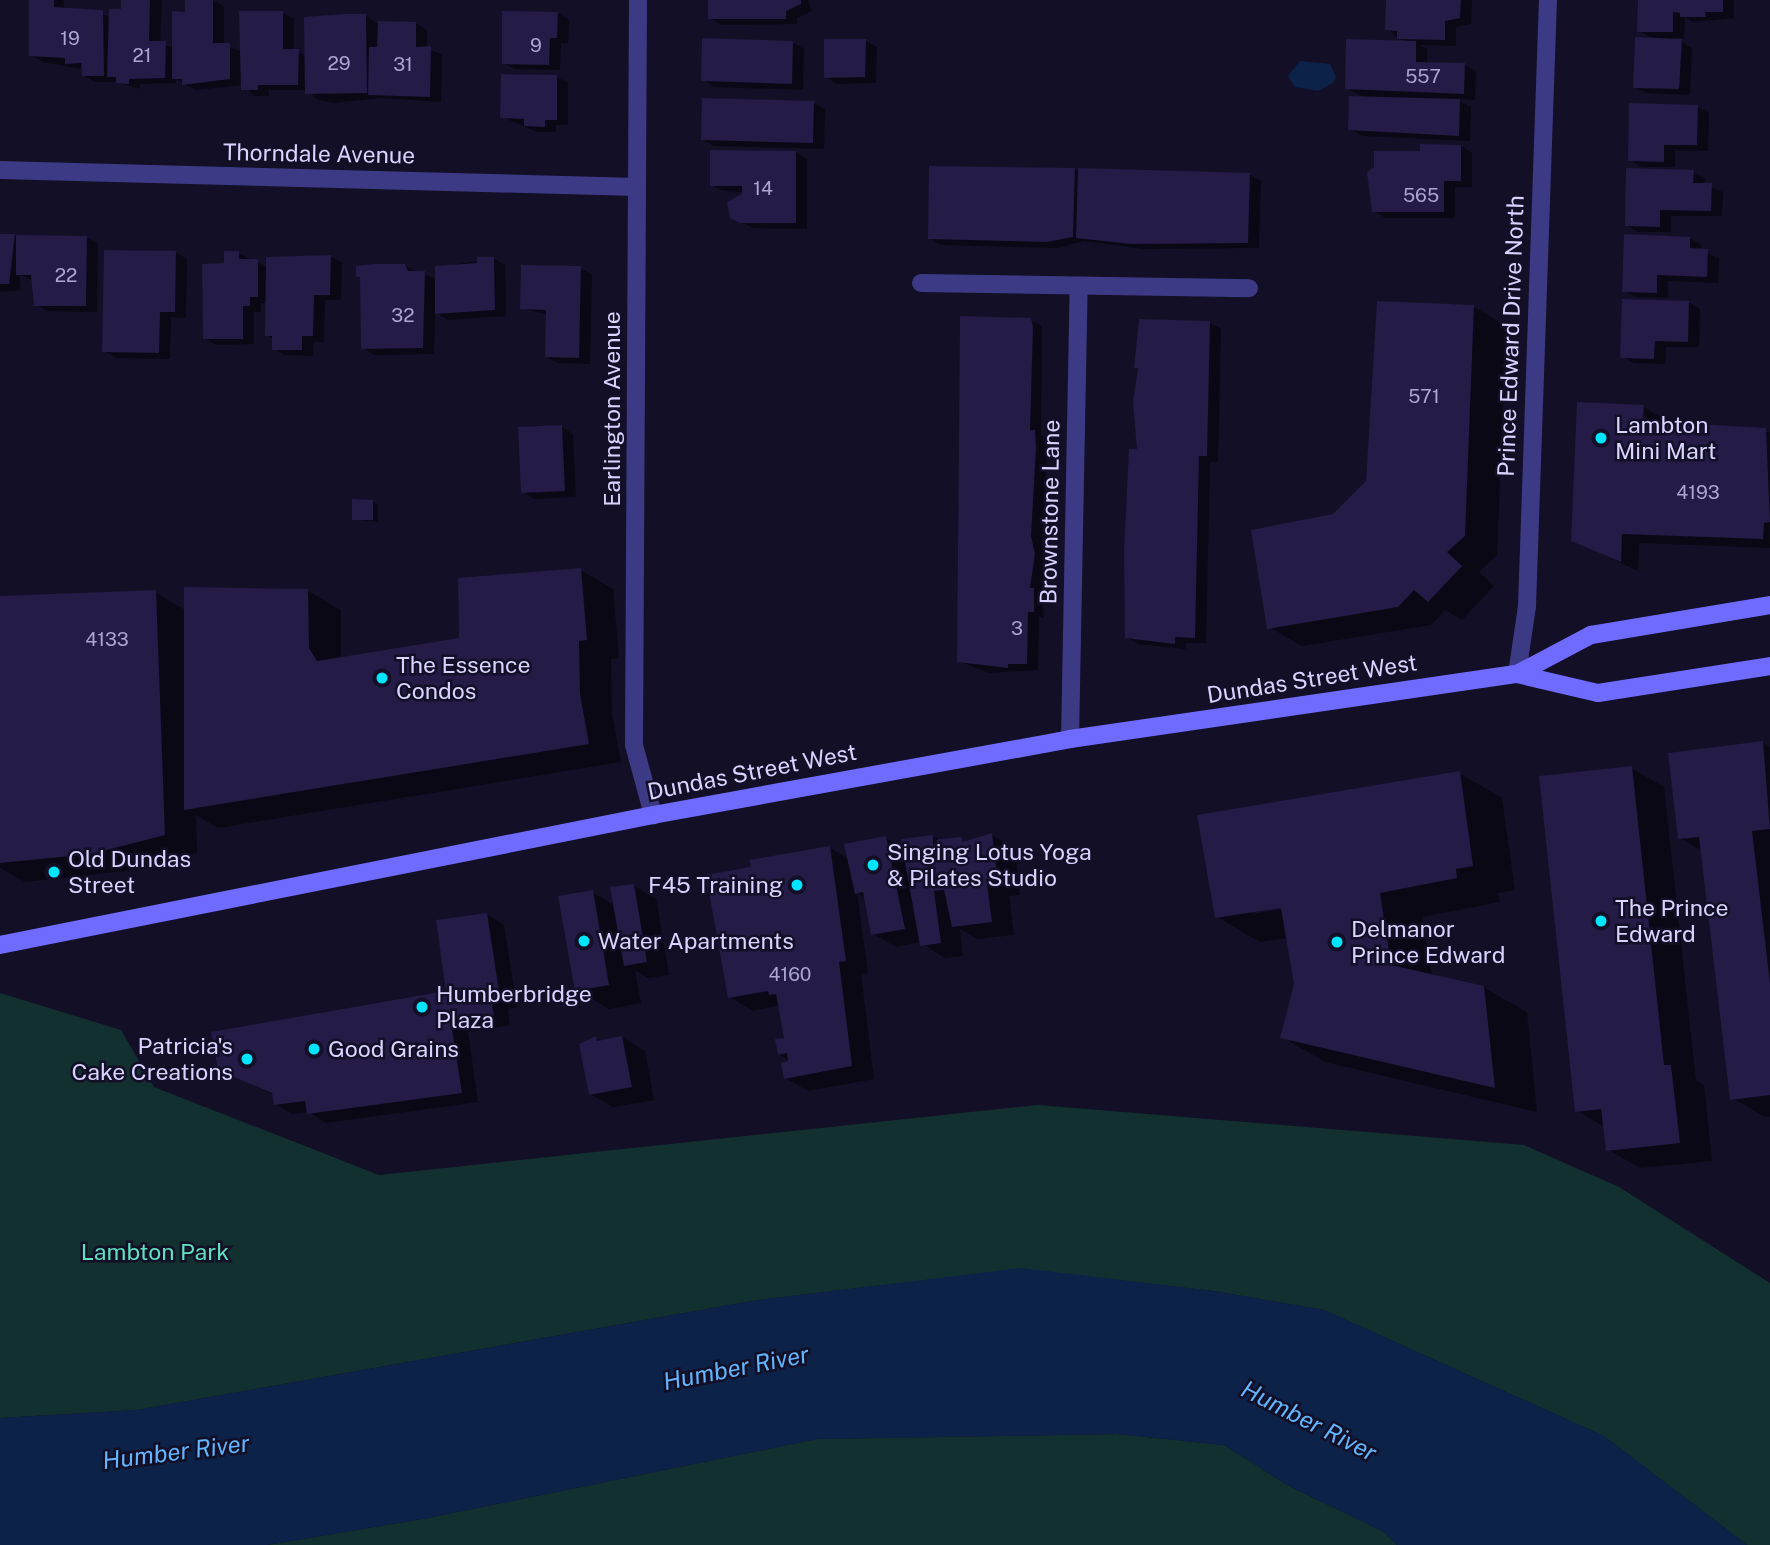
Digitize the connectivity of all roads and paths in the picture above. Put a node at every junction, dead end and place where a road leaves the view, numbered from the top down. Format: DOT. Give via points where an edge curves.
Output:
graph roads {
  1 [pos="638,0"];
  2 [pos="1548,0"];
  3 [pos="0,170"];
  4 [pos="637,187"];
  5 [pos="921,283"];
  6 [pos="1079,286"];
  7 [pos="1249,288"];
  8 [pos="1770,605"];
  9 [pos="1770,666"];
  10 [pos="1517,674"];
  11 [pos="1070,739"];
  12 [pos="653,815"];
  13 [pos="0,945"];
  1 -- 4 [label="street, Earlington Avenue"];
  2 -- 10 [label="street, Prince Edward Drive North" via="1527,606"];
  3 -- 4 [label="street, Thorndale Avenue"];
  4 -- 12 [label="street, Earlington Avenue" via="634,745"];
  5 -- 6 [label="street"];
  6 -- 7 [label="street"];
  6 -- 11 [label="street, Brownstone Lane"];
  8 -- 10 [label="main road, Dundas Street West" via="1591,635"];
  9 -- 10 [label="main road, Dundas Street West" via="1598,693"];
  10 -- 11 [label="main road, Dundas Street West"];
  11 -- 12 [label="main road, Dundas Street West"];
  12 -- 13 [label="main road, Dundas Street West"];
}
